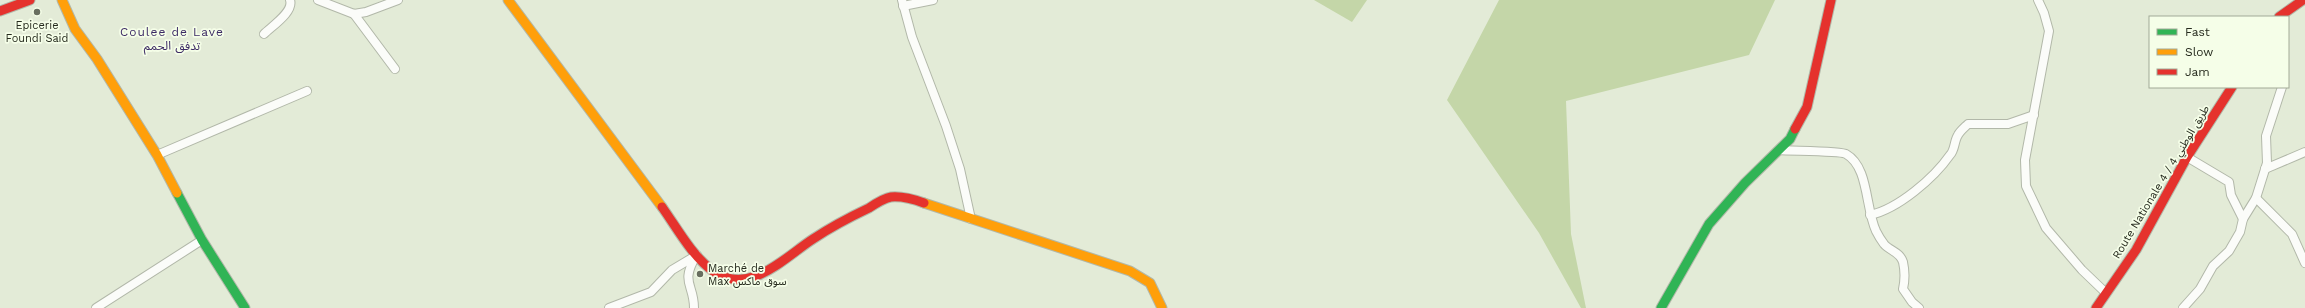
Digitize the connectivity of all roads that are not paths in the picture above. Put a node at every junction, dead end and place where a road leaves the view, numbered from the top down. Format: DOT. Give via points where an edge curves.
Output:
graph roads {
  1 [pos="30,0"];
  2 [pos="62,0"];
  3 [pos="290,0"];
  4 [pos="318,0"];
  5 [pos="398,0"];
  6 [pos="508,0"];
  7 [pos="933,0"];
  8 [pos="1831,0"];
  9 [pos="2038,0"];
  10 [pos="2303,0"];
  11 [pos="902,3"];
  12 [pos="0,11"];
  13 [pos="354,14"];
  14 [pos="2280,16"];
  15 [pos="264,34"];
  16 [pos="395,69"];
  17 [pos="2231,88"];
  18 [pos="2282,88"];
  19 [pos="307,91"];
  20 [pos="2034,115"];
  21 [pos="1779,150"];
  22 [pos="2305,152"];
  23 [pos="157,156"];
  24 [pos="2187,157"];
  25 [pos="2265,169"];
  26 [pos="2256,198"];
  27 [pos="1870,215"];
  28 [pos="971,218"];
  29 [pos="2243,219"];
  30 [pos="202,240"];
  31 [pos="697,255"];
  32 [pos="2305,263"];
  33 [pos="2106,293"];
  34 [pos="96,308"];
  35 [pos="245,308"];
  36 [pos="609,308"];
  37 [pos="694,308"];
  38 [pos="1162,308"];
  39 [pos="1660,308"];
  40 [pos="1919,308"];
  41 [pos="2096,308"];
  42 [pos="2183,308"];
  1 -- 12 [label="main road"];
  2 -- 23 [label="main road" via="75,29 97,59"];
  3 -- 15 [label="street" via="290,7 286,13"];
  4 -- 13 [label="street"];
  5 -- 13 [label="street"];
  6 -- 31 [label="main road"];
  7 -- 11 [label="street"];
  8 -- 21 [label="main road" via="1807,107 1790,138"];
  9 -- 20 [label="street" via="2049,31"];
  10 -- 14 [label="main road"];
  11 -- 28 [label="street" via="912,37 949,133"];
  13 -- 16 [label="street"];
  17 -- 24 [label="main road, Route Nationale 4 / طريق الوطني 4"];
  18 -- 25 [label="street" via="2266,136 2268,163"];
  19 -- 23 [label="street"];
  20 -- 27 [label="street" via="2008,124 1968,124 1958,135 1951,154 1921,185 1894,206 1882,213"];
  20 -- 33 [label="street" via="2025,160 2026,186 2046,228 2082,270"];
  21 -- 27 [label="street" via="1844,153 1855,160 1861,170"];
  21 -- 39 [label="main road" via="1745,183 1709,224"];
  22 -- 25 [label="street"];
  23 -- 30 [label="main road"];
  24 -- 29 [label="street" via="2229,182 2231,195"];
  24 -- 33 [label="main road, Route Nationale 4 / طريق الوطني 4" via="2136,250"];
  25 -- 26 [label="street"];
  26 -- 29 [label="street"];
  26 -- 32 [label="street" via="2292,234"];
  27 -- 40 [label="street" via="1884,245 1896,252 1903,261 1903,290"];
  28 -- 31 [label="main road" via="909,198 890,198 844,221 774,268 755,277 724,277 713,271"];
  28 -- 38 [label="main road" via="1130,271 1150,282"];
  29 -- 42 [label="street" via="2240,232 2229,251 2213,266 2200,289"];
  30 -- 34 [label="street"];
  30 -- 35 [label="main road"];
  31 -- 36 [label="street" via="672,270 651,292"];
  31 -- 37 [label="street" via="689,268 688,286"];
  33 -- 41 [label="main road, Route Nationale 4 / طريق الوطني 4"];
}
